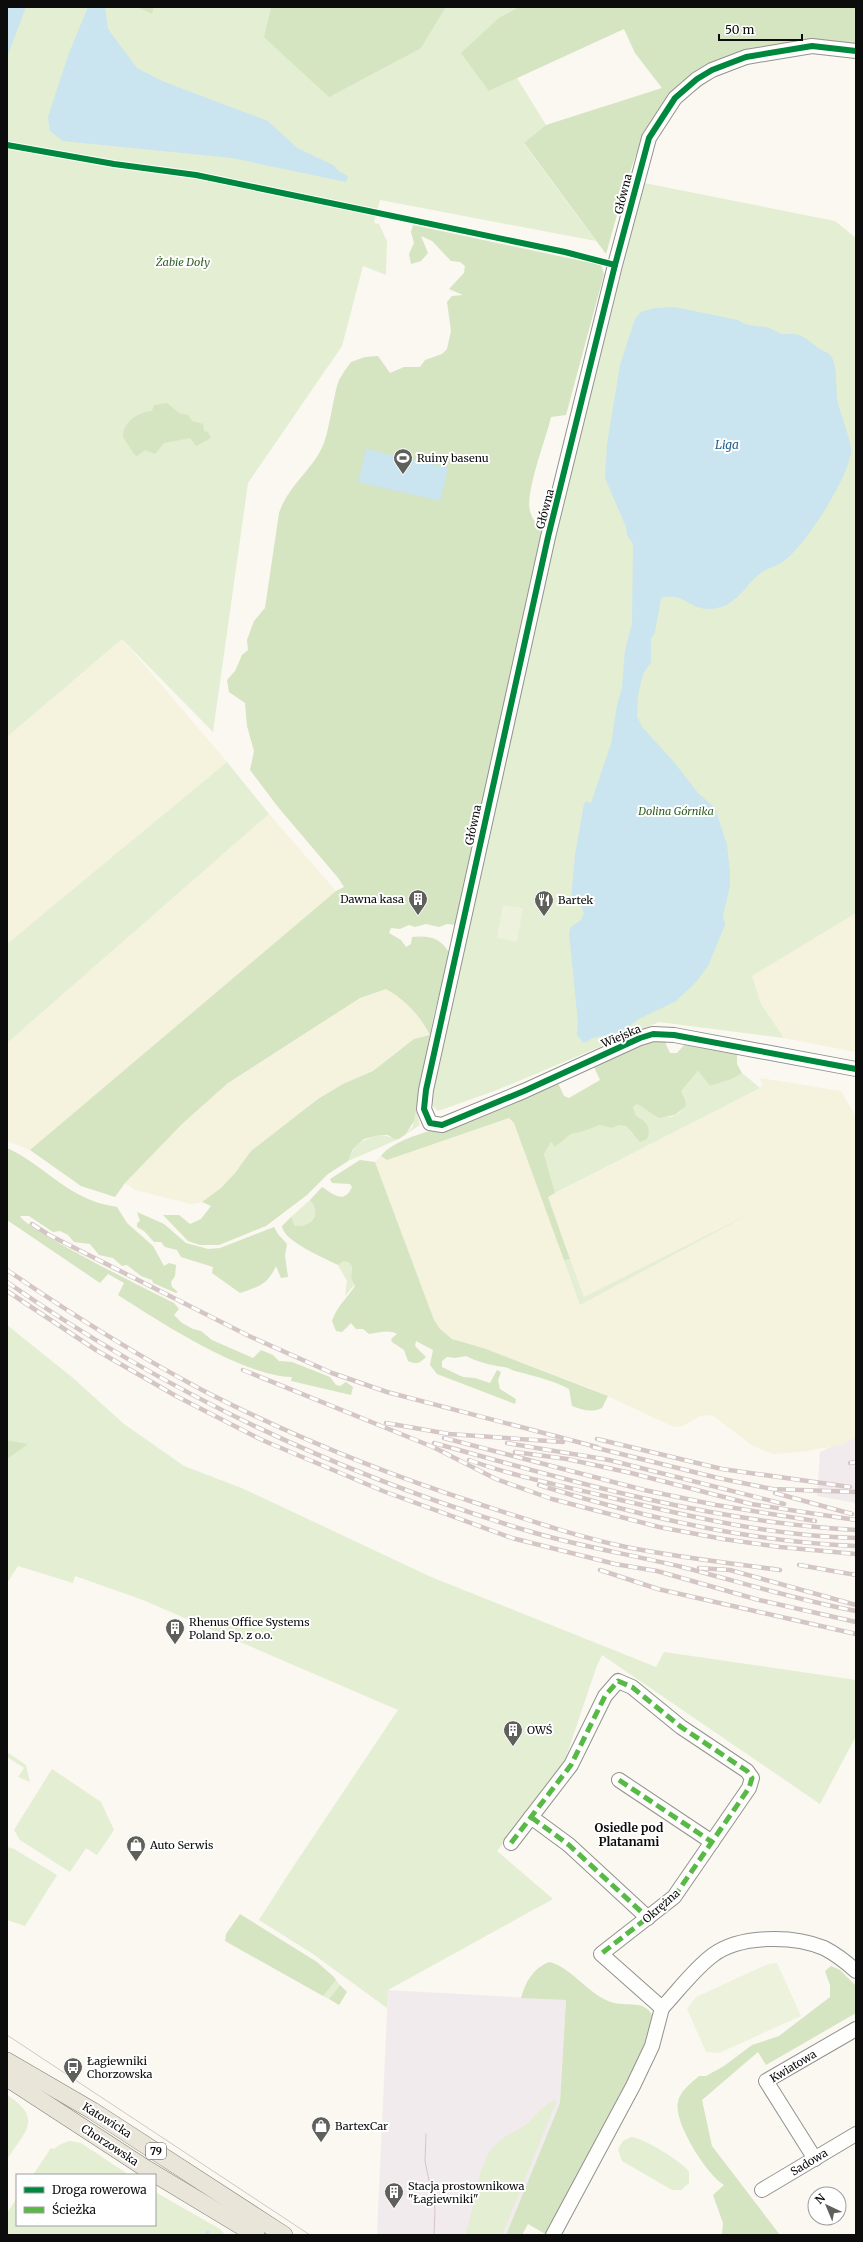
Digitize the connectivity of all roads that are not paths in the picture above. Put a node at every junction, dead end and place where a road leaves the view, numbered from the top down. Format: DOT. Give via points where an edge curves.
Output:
graph roads {
  1 [pos="856,51"];
  2 [pos="856,1069"];
  3 [pos="430,1122"];
  4 [pos="619,1780"];
  5 [pos="531,1817"];
  6 [pos="712,1842"];
  7 [pos="511,1843"];
  8 [pos="648,1918"];
  9 [pos="856,1971"];
  10 [pos="662,2008"];
  11 [pos="856,2029"];
  12 [pos="7,2061"];
  13 [pos="7,2078"];
  14 [pos="856,2134"];
  15 [pos="815,2158"];
  16 [pos="155,2174"];
  17 [pos="156,2175"];
  18 [pos="762,2190"];
  19 [pos="256,2235"];
  20 [pos="284,2235"];
  21 [pos="553,2235"];
  1 -- 3 [label="street, Główna" via="812,46 746,57 712,70 675,98 649,138 611,280 511,697 426,1090 424,1109"];
  2 -- 3 [label="street, Wiejska" via="674,1035 653,1034 442,1125"];
  4 -- 6 [label="street"];
  5 -- 6 [label="street, Okrężna" via="571,1765 605,1696 618,1681 632,1687 681,1727 748,1771 752,1778 749,1788"];
  5 -- 7 [label="street"];
  5 -- 8 [label="street" via="569,1845"];
  6 -- 8 [label="street, Okrężna" via="678,1893"];
  8 -- 10 [label="street, Okrężna" via="601,1954"];
  9 -- 10 [label="street" via="838,1956 816,1945 793,1941 748,1940 730,1945 706,1961"];
  10 -- 21 [label="street" via="652,2046 633,2086"];
  11 -- 15 [label="street, Kwiatowa" via="766,2081"];
  12 -- 20 [label="main road, Katowicka / 79" via="93,2111"];
  13 -- 16 [label="main road, Chorzowska / 79"];
  14 -- 15 [label="street, Sadowa"];
  15 -- 18 [label="street, Sadowa"];
  17 -- 19 [label="main road, Chorzowska / 79"];
}
